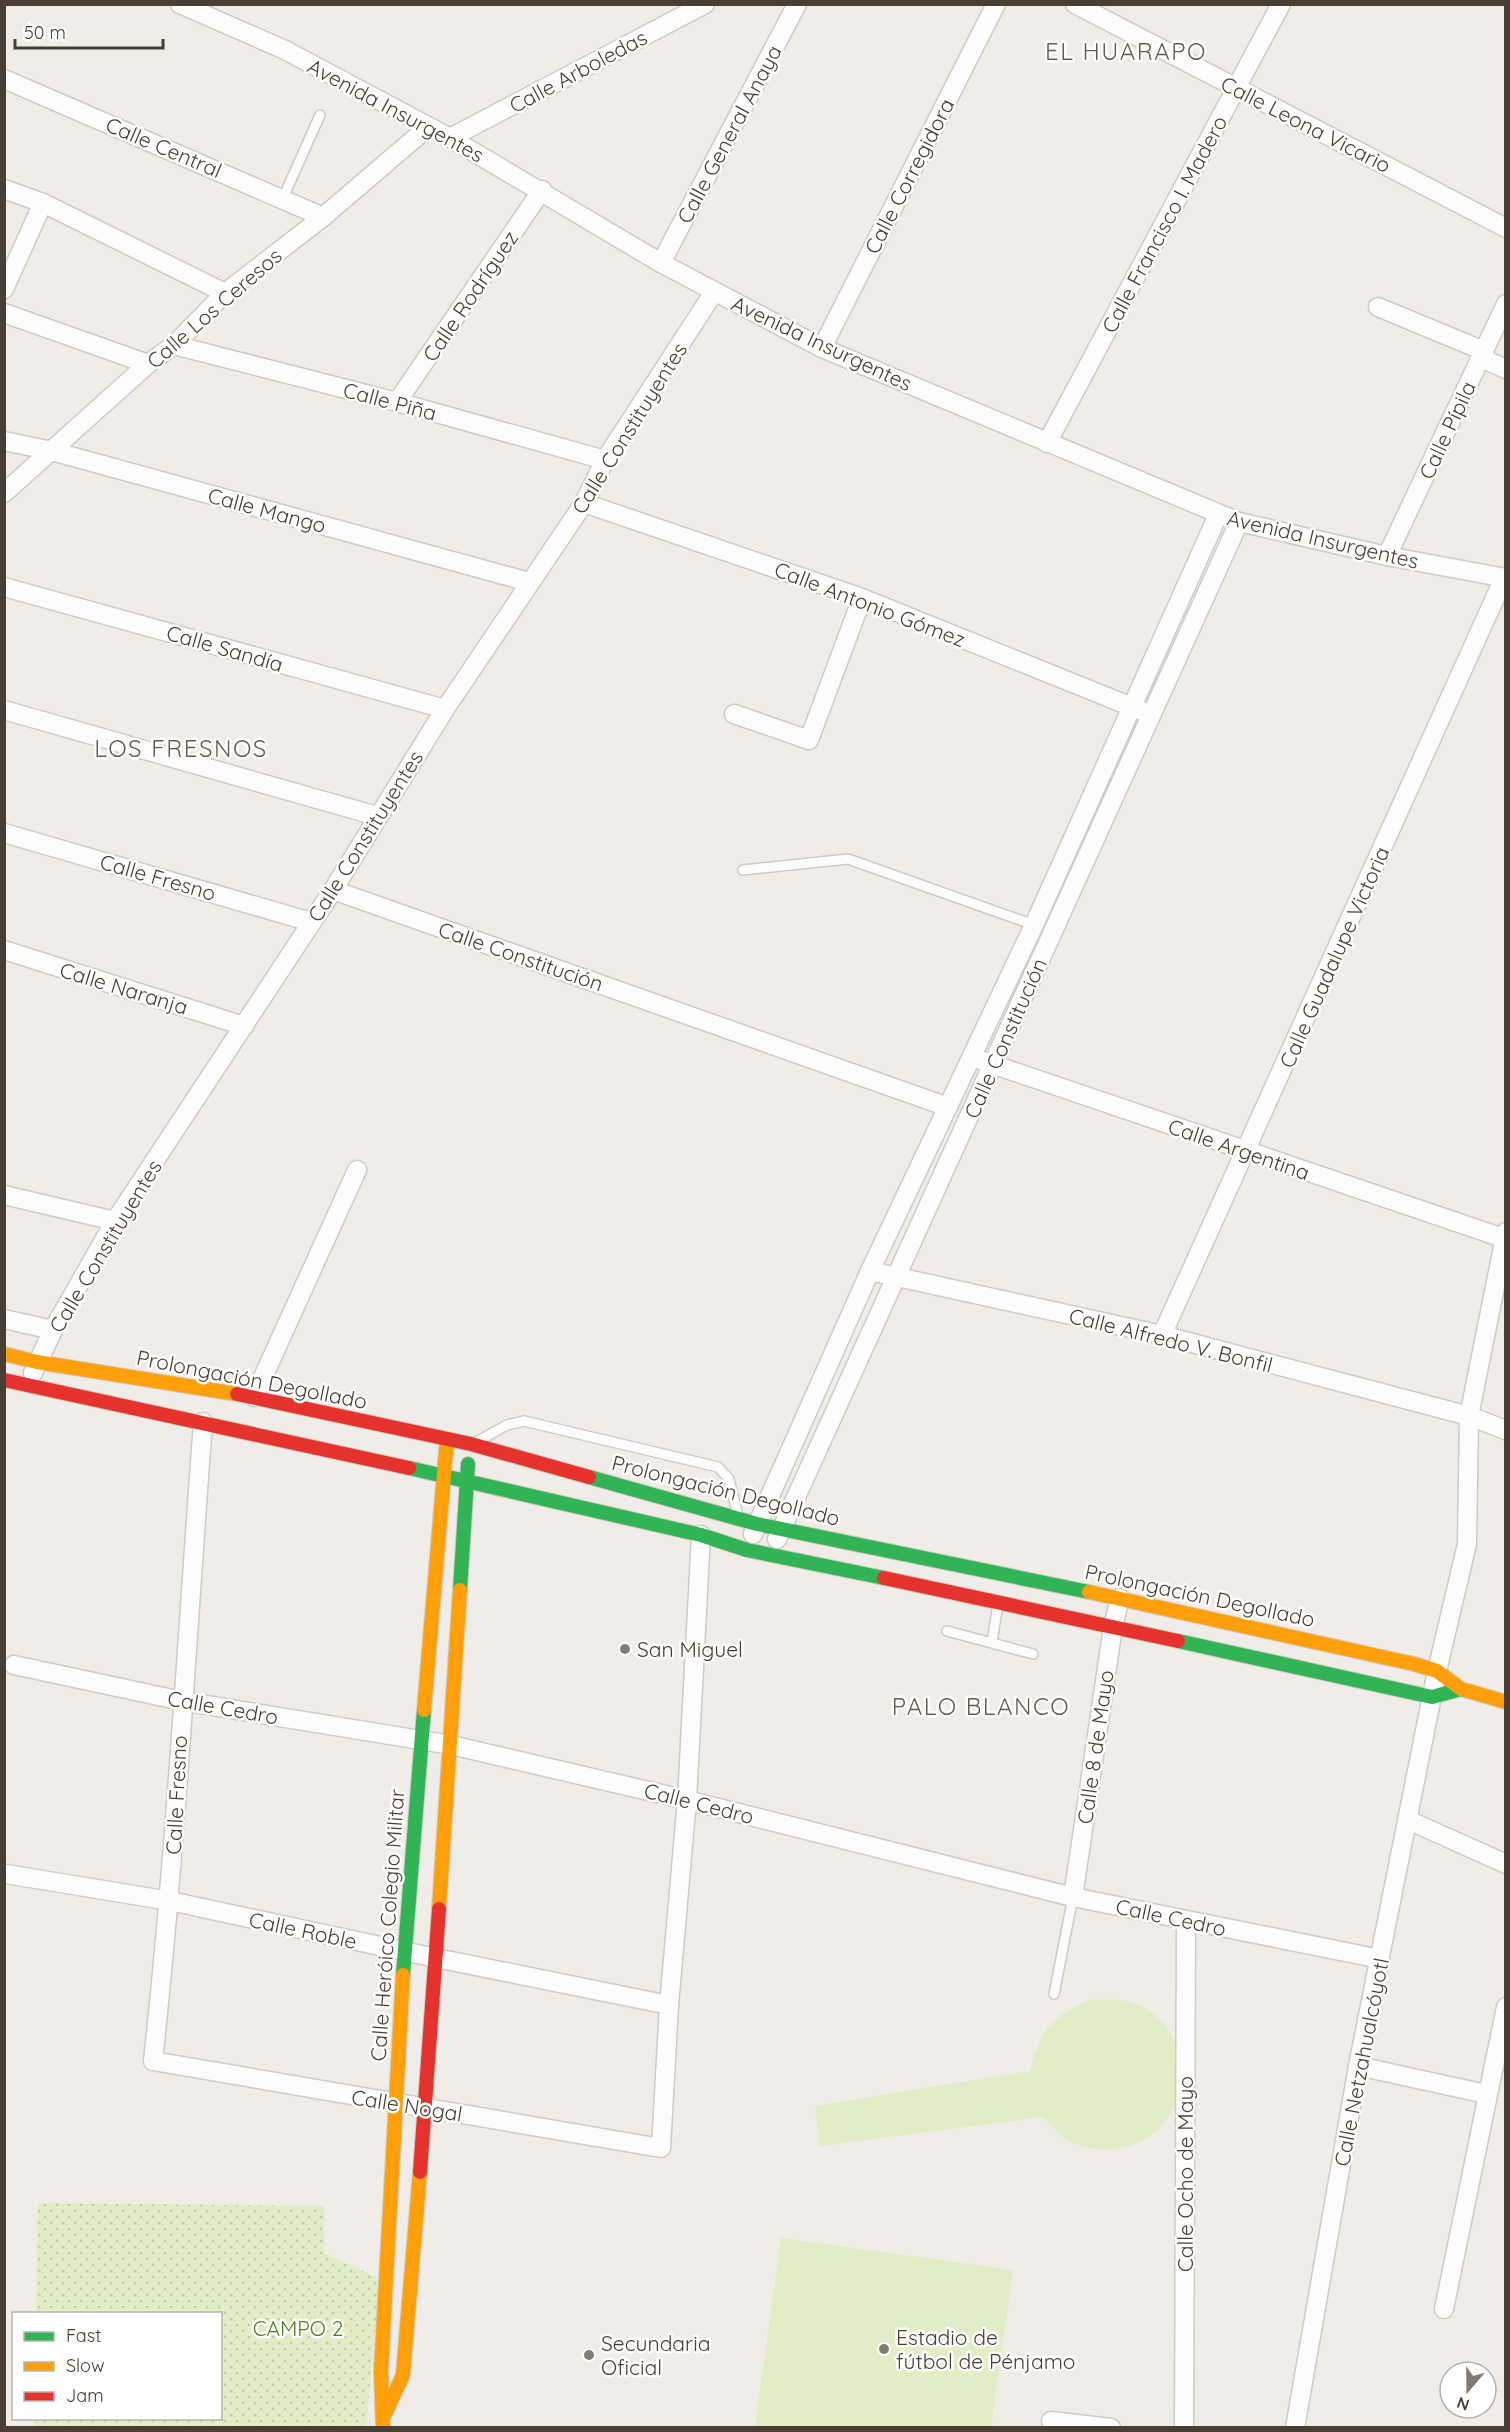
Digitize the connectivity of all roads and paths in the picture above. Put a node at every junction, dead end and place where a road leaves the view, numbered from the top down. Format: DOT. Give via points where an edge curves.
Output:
graph roads {
  1 [pos="180,4"];
  2 [pos="705,4"];
  3 [pos="797,4"];
  4 [pos="996,4"];
  5 [pos="1075,4"];
  6 [pos="1281,4"];
  7 [pos="4,79"];
  8 [pos="1237,88"];
  9 [pos="320,115"];
  10 [pos="428,127"];
  11 [pos="450,138"];
  12 [pos="4,189"];
  13 [pos="542,190"];
  14 [pos="283,198"];
  15 [pos="43,203"];
  16 [pos="323,218"];
  17 [pos="1506,228"];
  18 [pos="661,262"];
  19 [pos="4,289"];
  20 [pos="714,292"];
  21 [pos="225,293"];
  22 [pos="1506,304"];
  23 [pos="1378,307"];
  24 [pos="4,313"];
  25 [pos="174,345"];
  26 [pos="822,348"];
  27 [pos="1482,354"];
  28 [pos="148,364"];
  29 [pos="1506,369"];
  30 [pos="398,402"];
  31 [pos="4,441"];
  32 [pos="1047,444"];
  33 [pos="52,451"];
  34 [pos="605,460"];
  35 [pos="4,493"];
  36 [pos="584,503"];
  37 [pos="1218,515"];
  38 [pos="1239,522"];
  39 [pos="1388,556"];
  40 [pos="1505,578"];
  41 [pos="529,582"];
  42 [pos="4,586"];
  43 [pos="862,598"];
  44 [pos="1131,707"];
  45 [pos="445,709"];
  46 [pos="4,710"];
  47 [pos="734,714"];
  48 [pos="1152,715"];
  49 [pos="377,816"];
  50 [pos="4,832"];
  51 [pos="743,870"];
  52 [pos="333,890"];
  53 [pos="311,922"];
  54 [pos="1034,925"];
  55 [pos="1053,933"];
  56 [pos="4,950"];
  57 [pos="244,1026"];
  58 [pos="973,1057"];
  59 [pos="992,1064"];
  60 [pos="948,1107"];
  61 [pos="1246,1152"];
  62 [pos="357,1170"];
  63 [pos="4,1195"];
  64 [pos="115,1221"];
  65 [pos="1505,1236"];
  66 [pos="870,1271"];
  67 [pos="897,1279"];
  68 [pos="4,1319"];
  69 [pos="53,1330"];
  70 [pos="1162,1335"];
  71 [pos="4,1354"];
  72 [pos="37,1362"];
  73 [pos="4,1380"];
  74 [pos="28,1385"];
  75 [pos="254,1397"];
  76 [pos="1469,1416"];
  77 [pos="203,1422"];
  78 [pos="1506,1430"];
  79 [pos="447,1440"];
  80 [pos="471,1444"];
  81 [pos="444,1476"];
  82 [pos="466,1480"];
  83 [pos="739,1518"];
  84 [pos="758,1524"];
  85 [pos="782,1529"];
  86 [pos="701,1535"];
  87 [pos="747,1550"];
  88 [pos="770,1554"];
  89 [pos="1120,1598"];
  90 [pos="999,1601"];
  91 [pos="1113,1627"];
  92 [pos="947,1631"];
  93 [pos="992,1642"];
  94 [pos="1033,1654"];
  95 [pos="14,1665"];
  96 [pos="1437,1671"];
  97 [pos="1461,1689"];
  98 [pos="1432,1697"];
  99 [pos="182,1701"];
  100 [pos="1506,1702"];
  101 [pos="422,1742"];
  102 [pos="451,1745"];
  103 [pos="687,1800"];
  104 [pos="1408,1820"];
  105 [pos="1506,1864"];
  106 [pos="6,1875"];
  107 [pos="1073,1897"];
  108 [pos="170,1901"];
  109 [pos="1185,1921"];
  110 [pos="404,1952"];
  111 [pos="436,1958"];
  112 [pos="1380,1959"];
  113 [pos="1053,1994"];
  114 [pos="669,2005"];
  115 [pos="1506,2007"];
  116 [pos="153,2061"];
  117 [pos="1358,2066"];
  118 [pos="1486,2094"];
  119 [pos="395,2104"];
  120 [pos="426,2108"];
  121 [pos="1444,2309"];
  122 [pos="384,2421"];
  123 [pos="1051,2421"];
  124 [pos="1111,2427"];
  125 [pos="1184,2427"];
  126 [pos="1295,2427"];
  1 -- 10 [label="street, Avenida Insurgentes" via="285,50"];
  2 -- 11 [label="street, Calle Arboledas"];
  3 -- 18 [label="street, Calle General Anaya"];
  4 -- 26 [label="street, Calle Corregidora"];
  5 -- 8 [label="street, Calle Leona Vicario"];
  6 -- 8 [label="street, Calle Francisco I. Madero"];
  7 -- 14 [label="street, Calle Central"];
  8 -- 17 [label="street, Calle Leona Vicario"];
  8 -- 32 [label="street, Calle Francisco I. Madero"];
  9 -- 14 [label="lane"];
  10 -- 11 [label="street, Avenida Insurgentes"];
  10 -- 16 [label="street, Calle Los Ceresos"];
  11 -- 13 [label="street, Avenida Insurgentes"];
  12 -- 15 [label="street"];
  13 -- 18 [label="street, Avenida Insurgentes"];
  13 -- 30 [label="street, Calle Rodríguez"];
  14 -- 16 [label="street, Calle Central"];
  15 -- 19 [label="street"];
  15 -- 21 [label="street"];
  16 -- 21 [label="street, Calle Los Ceresos"];
  18 -- 20 [label="street, Avenida Insurgentes"];
  20 -- 26 [label="street, Avenida Insurgentes"];
  20 -- 34 [label="street, Calle Constituyentes"];
  21 -- 25 [label="street, Calle Los Ceresos"];
  22 -- 27 [label="street, Calle Pípila"];
  23 -- 27 [label="street"];
  24 -- 28 [label="street"];
  25 -- 28 [label="street, Calle Los Ceresos"];
  25 -- 30 [label="street, Calle Piña"];
  26 -- 32 [label="street, Avenida Insurgentes"];
  27 -- 29 [label="street"];
  27 -- 39 [label="street, Calle Pípila"];
  28 -- 33 [label="street, Calle Los Ceresos"];
  30 -- 34 [label="street, Calle Piña"];
  31 -- 33 [label="street, Calle Mango"];
  32 -- 37 [label="street, Avenida Insurgentes"];
  33 -- 35 [label="street, Calle Los Ceresos"];
  33 -- 41 [label="street, Calle Mango"];
  34 -- 36 [label="street, Calle Constituyentes"];
  36 -- 41 [label="street, Calle Constituyentes"];
  36 -- 43 [label="street, Calle Antonio Gómez"];
  37 -- 38 [label="street, Avenida Insurgentes"];
  37 -- 44 [label="street, Calle Constitución"];
  38 -- 39 [label="street, Avenida Insurgentes"];
  38 -- 48 [label="street, Calle Constitución"];
  39 -- 40 [label="street, Avenida Insurgentes"];
  40 -- 61 [label="street, Calle Guadalupe Victoria"];
  41 -- 45 [label="street, Calle Constituyentes"];
  42 -- 45 [label="street, Calle Sandía"];
  43 -- 44 [label="street, Calle Antonio Gómez"];
  43 -- 47 [label="street" via="809,740"];
  44 -- 48 [label="street, Calle Antonio Gómez"];
  44 -- 54 [label="street, Calle Constitución"];
  45 -- 49 [label="street, Calle Constituyentes"];
  46 -- 49 [label="street"];
  48 -- 55 [label="street, Calle Constitución"];
  49 -- 52 [label="street, Calle Constituyentes"];
  50 -- 53 [label="street, Calle Fresno"];
  51 -- 54 [label="lane" via="848,859"];
  52 -- 53 [label="street, Calle Constituyentes"];
  52 -- 60 [label="street, Calle Constitución"];
  53 -- 57 [label="street, Calle Constituyentes"];
  54 -- 55 [label="lane"];
  54 -- 58 [label="street, Calle Constitución"];
  55 -- 59 [label="street, Calle Constitución"];
  56 -- 57 [label="street, Calle Naranja"];
  57 -- 64 [label="street, Calle Constituyentes"];
  58 -- 59 [label="street, Calle Argentina"];
  58 -- 60 [label="street, Calle Constitución"];
  59 -- 61 [label="street, Calle Argentina"];
  59 -- 67 [label="street, Calle Constitución"];
  60 -- 66 [label="street, Calle Constitución"];
  61 -- 65 [label="street, Calle Argentina"];
  61 -- 70 [label="street, Calle Guadalupe Victoria"];
  62 -- 75 [label="street"];
  63 -- 64 [label="street"];
  64 -- 69 [label="street, Calle Constituyentes"];
  65 -- 76 [label="street, Calle Netzahualcóyotl"];
  66 -- 67 [label="street, Calle Alfredo V. Bonfil"];
  66 -- 84 [label="street, Calle Constitución"];
  67 -- 70 [label="street, Calle Alfredo V. Bonfil"];
  67 -- 85 [label="street, Calle Constitución"];
  68 -- 69 [label="street"];
  69 -- 72 [label="street, Calle Constituyentes"];
  70 -- 76 [label="street, Calle Alfredo V. Bonfil"];
  71 -- 72 [label="street, Prolongación Degollado"];
  72 -- 74 [label="street, Calle Constituyentes"];
  72 -- 75 [label="street, Prolongación Degollado"];
  73 -- 74 [label="street"];
  74 -- 77 [label="street"];
  75 -- 79 [label="street, Prolongación Degollado"];
  76 -- 78 [label="street, Calle Alfredo V. Bonfil"];
  76 -- 96 [label="street, Calle Netzahualcóyotl" via="1467,1544"];
  77 -- 81 [label="street"];
  77 -- 99 [label="street, Calle Fresno"];
  79 -- 80 [label="street, Prolongación Degollado"];
  79 -- 81 [label="street, Calle Heróico Colegio Militar"];
  80 -- 82 [label="street, Calle Heróico Colegio Militar"];
  80 -- 83 [label="street, Prolongación Degollado"];
  80 -- 83 [label="lane" via="507,1425 524,1421 718,1467 729,1479"];
  81 -- 82 [label="street"];
  81 -- 101 [label="street, Calle Heróico Colegio Militar"];
  82 -- 86 [label="street"];
  82 -- 102 [label="street, Calle Heróico Colegio Militar"];
  83 -- 84 [label="street, Prolongación Degollado"];
  84 -- 85 [label="street, Prolongación Degollado"];
  84 -- 87 [label="street, Calle Constitución"];
  85 -- 88 [label="street, Calle Constitución"];
  85 -- 89 [label="street, Prolongación Degollado"];
  86 -- 87 [label="street"];
  86 -- 103 [label="street"];
  87 -- 88 [label="street"];
  88 -- 90 [label="street"];
  89 -- 91 [label="street, Calle 8 de Mayo"];
  89 -- 96 [label="street, Prolongación Degollado"];
  90 -- 91 [label="street"];
  90 -- 93 [label="lane"];
  91 -- 98 [label="street"];
  91 -- 107 [label="street, Calle 8 de Mayo"];
  92 -- 93 [label="lane"];
  93 -- 94 [label="lane"];
  95 -- 99 [label="street, Calle Cedro"];
  96 -- 97 [label="street"];
  96 -- 98 [label="street, Calle Netzahualcóyotl"];
  97 -- 98 [label="street"];
  97 -- 100 [label="street"];
  98 -- 104 [label="street, Calle Netzahualcóyotl"];
  99 -- 101 [label="street, Calle Cedro"];
  99 -- 108 [label="street, Calle Fresno"];
  101 -- 102 [label="street, Calle Cedro"];
  101 -- 110 [label="street, Calle Heróico Colegio Militar"];
  102 -- 103 [label="street, Calle Cedro"];
  102 -- 111 [label="street, Calle Heróico Colegio Militar"];
  103 -- 107 [label="street, Calle Cedro"];
  103 -- 114 [label="street"];
  104 -- 105 [label="street"];
  104 -- 112 [label="street, Calle Netzahualcóyotl"];
  106 -- 108 [label="street, Calle Roble"];
  107 -- 109 [label="street, Calle Cedro"];
  107 -- 113 [label="lane"];
  108 -- 110 [label="street, Calle Roble"];
  108 -- 116 [label="street, Calle Fresno"];
  109 -- 112 [label="street, Calle Cedro"];
  109 -- 125 [label="street, Calle Ocho de Mayo"];
  110 -- 111 [label="street, Calle Roble"];
  110 -- 119 [label="street, Calle Heróico Colegio Militar"];
  111 -- 114 [label="street, Calle Roble"];
  111 -- 120 [label="street, Calle Heróico Colegio Militar"];
  112 -- 117 [label="street, Calle Netzahualcóyotl"];
  114 -- 120 [label="street, Calle Nogal" via="661,2148"];
  115 -- 118 [label="street"];
  116 -- 119 [label="street, Calle Nogal"];
  117 -- 118 [label="street"];
  117 -- 126 [label="street, Calle Netzahualcóyotl"];
  118 -- 121 [label="street"];
  119 -- 120 [label="street, Calle Nogal"];
  119 -- 122 [label="street, Calle Heróico Colegio Militar" via="381,2371"];
  120 -- 122 [label="street, Calle Heróico Colegio Militar" via="403,2375"];
  123 -- 124 [label="street"];
}
